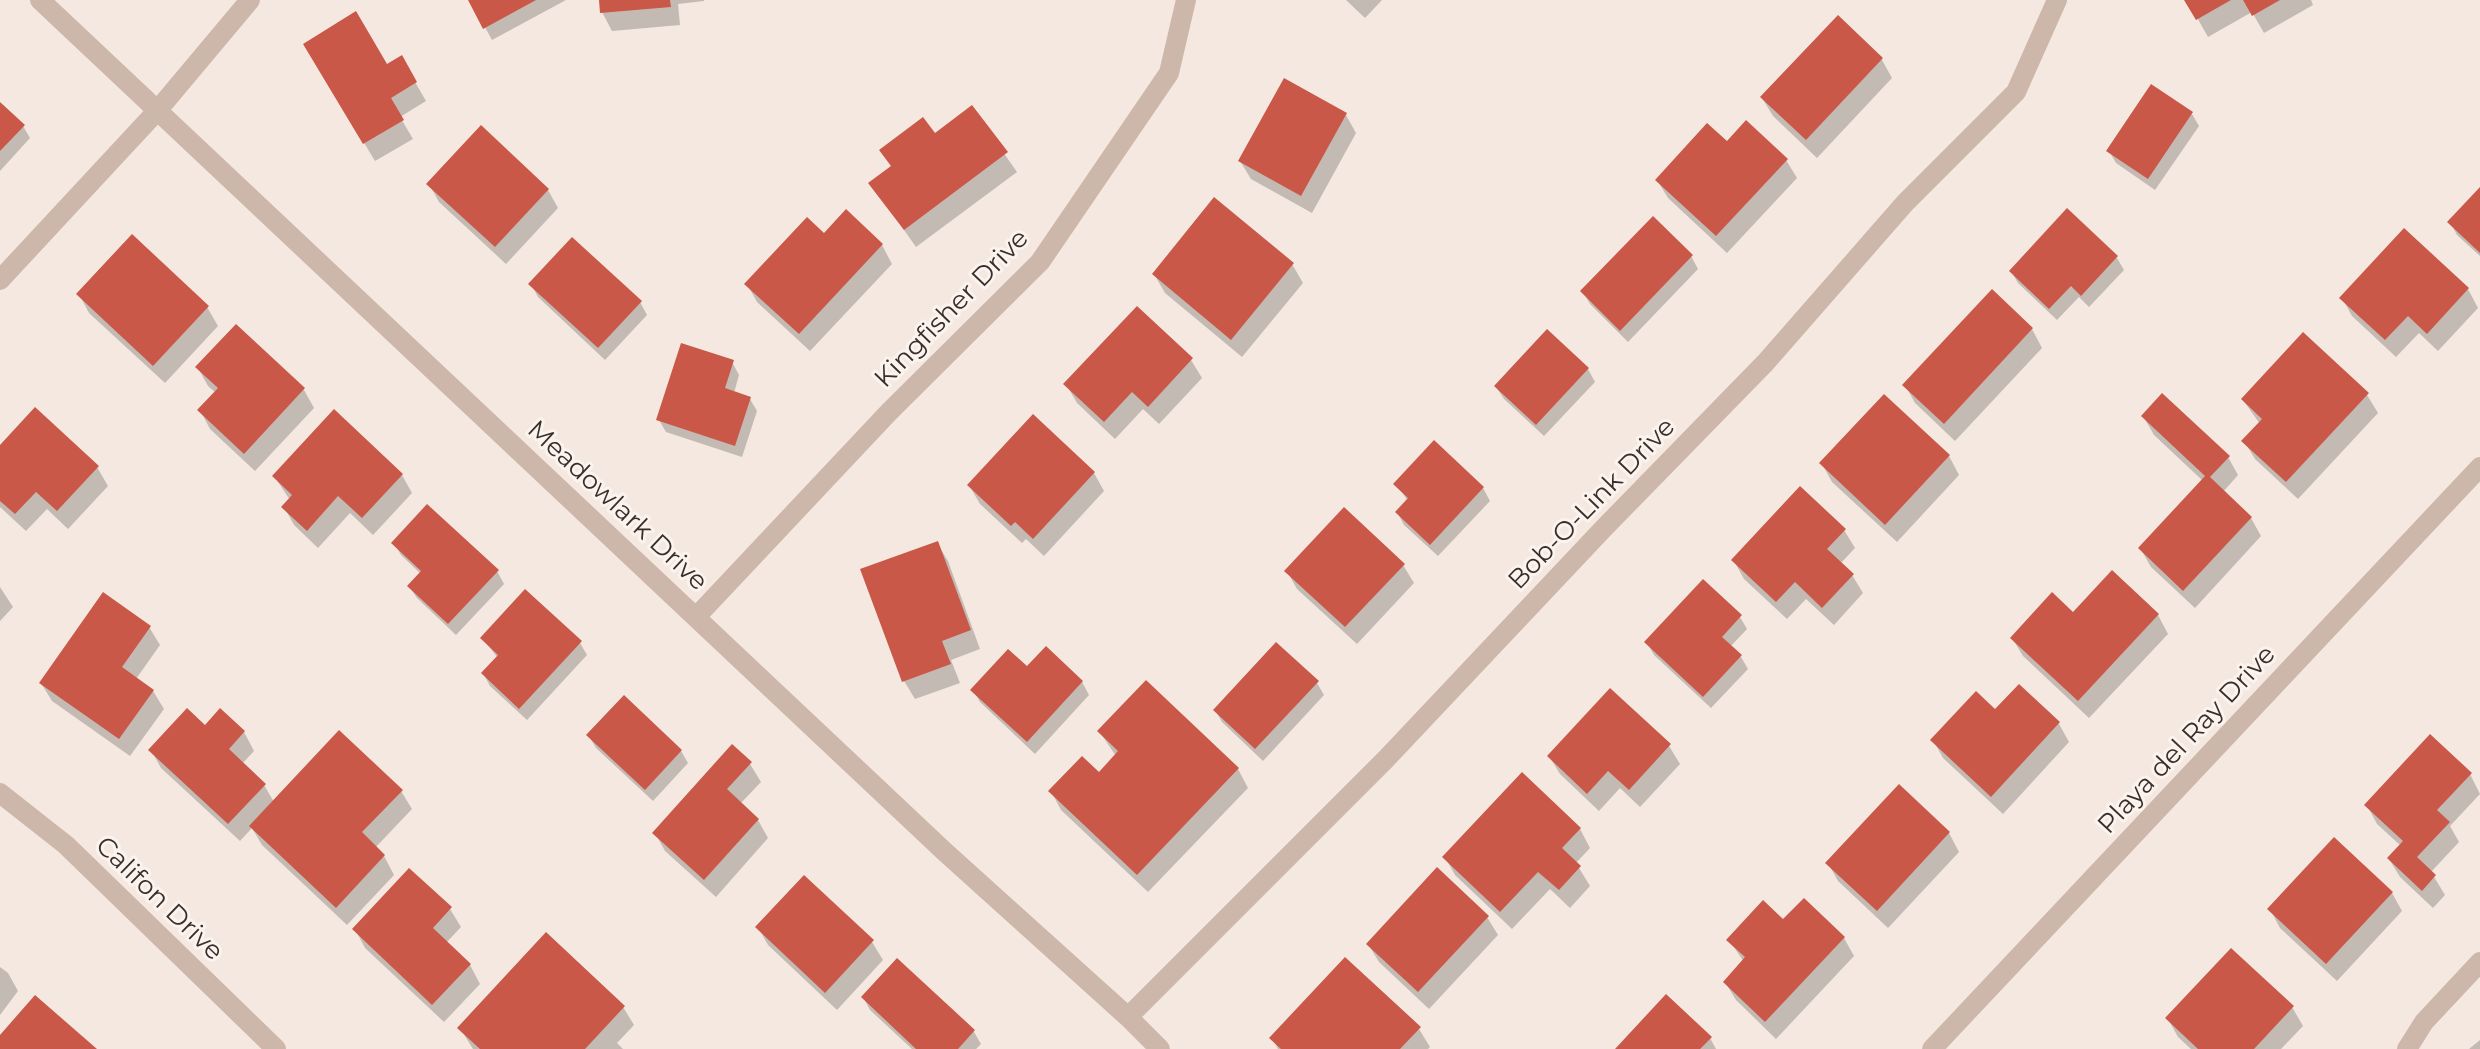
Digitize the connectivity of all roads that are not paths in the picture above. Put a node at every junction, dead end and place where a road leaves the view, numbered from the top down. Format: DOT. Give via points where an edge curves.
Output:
graph roads {
  1 [pos="40,0"];
  2 [pos="250,0"];
  3 [pos="1186,0"];
  4 [pos="2057,0"];
  5 [pos="157,111"];
  6 [pos="0,280"];
  7 [pos="2480,467"];
  8 [pos="697,616"];
  9 [pos="0,793"];
  10 [pos="2480,962"];
  11 [pos="1128,1017"];
  12 [pos="276,1049"];
  13 [pos="1160,1049"];
  14 [pos="1932,1049"];
  15 [pos="2407,1049"];
  1 -- 5 [label="street, Meadowlark Drive"];
  2 -- 5 [label="street"];
  3 -- 8 [label="street, Kingfisher Drive" via="1169,73 1040,262 889,412"];
  4 -- 11 [label="street, Bob-O-Link Drive" via="2016,92 1905,203 1766,362 1386,759"];
  5 -- 6 [label="street"];
  5 -- 8 [label="street, Meadowlark Drive"];
  7 -- 14 [label="street, Playa del Ray Drive"];
  8 -- 11 [label="street, Meadowlark Drive"];
  9 -- 12 [label="street, Califon Drive" via="66,845"];
  10 -- 15 [label="street" via="2424,1022"];
  11 -- 13 [label="street, Meadowlark Drive"];
}
